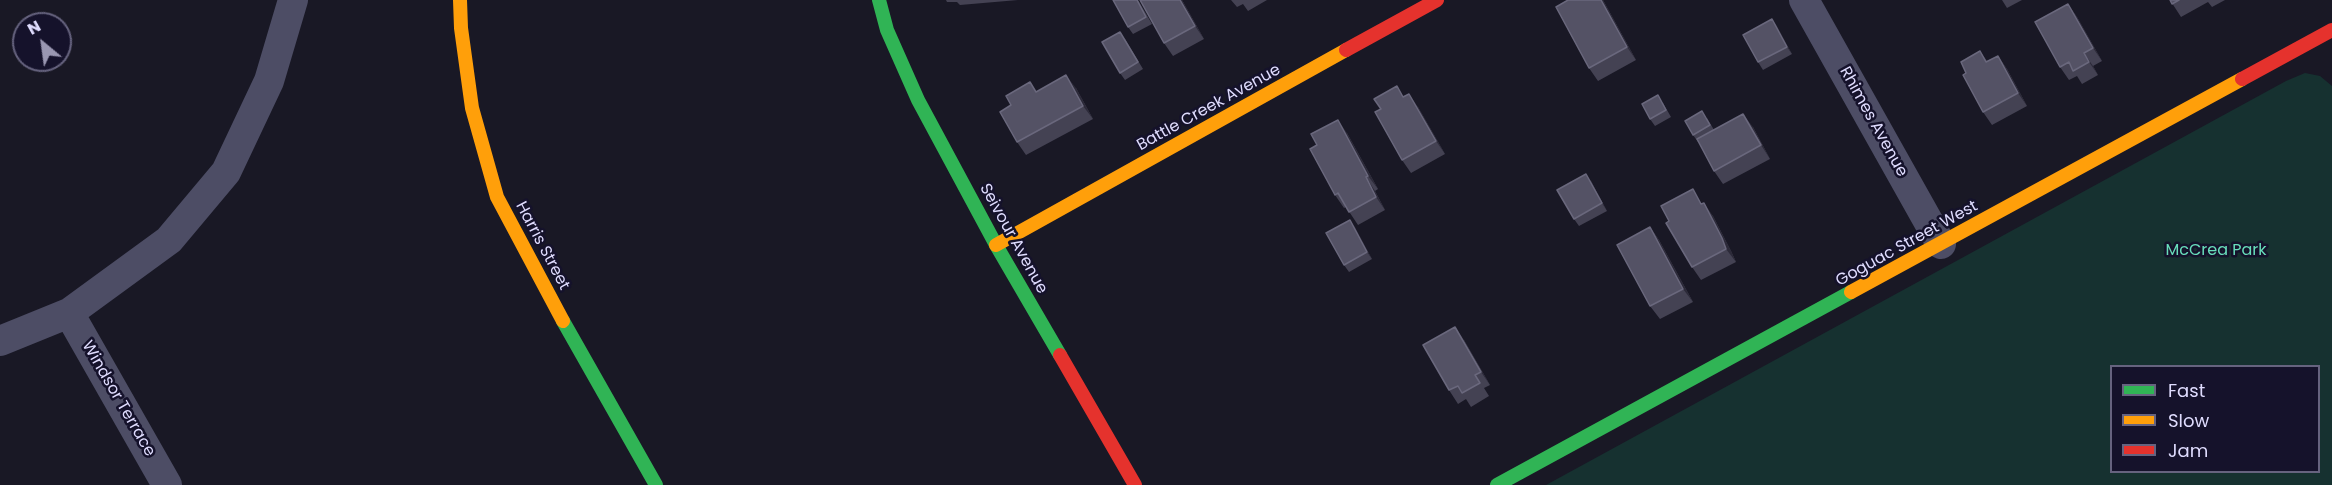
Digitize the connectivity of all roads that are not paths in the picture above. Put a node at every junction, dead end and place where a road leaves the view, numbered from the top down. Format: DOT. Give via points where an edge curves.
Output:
graph roads {
  1 [pos="293,0"];
  2 [pos="460,0"];
  3 [pos="879,0"];
  4 [pos="1437,0"];
  5 [pos="1804,0"];
  6 [pos="2332,32"];
  7 [pos="1941,244"];
  8 [pos="996,245"];
  9 [pos="69,314"];
  10 [pos="0,341"];
  11 [pos="167,485"];
  12 [pos="656,485"];
  13 [pos="1135,485"];
  14 [pos="1497,485"];
  1 -- 9 [label="street" via="269,81 226,172 169,240"];
  2 -- 12 [label="street, Harris Street" via="472,108 497,197"];
  3 -- 8 [label="street, Seivour Avenue" via="886,30 918,100"];
  4 -- 8 [label="street, Battle Creek Avenue"];
  5 -- 7 [label="street, Rhimes Avenue"];
  6 -- 7 [label="street, Goguac Street West"];
  7 -- 14 [label="street, Goguac Street West"];
  8 -- 13 [label="street, Seivour Avenue"];
  9 -- 10 [label="street"];
  9 -- 11 [label="street, Windsor Terrace"];
}
